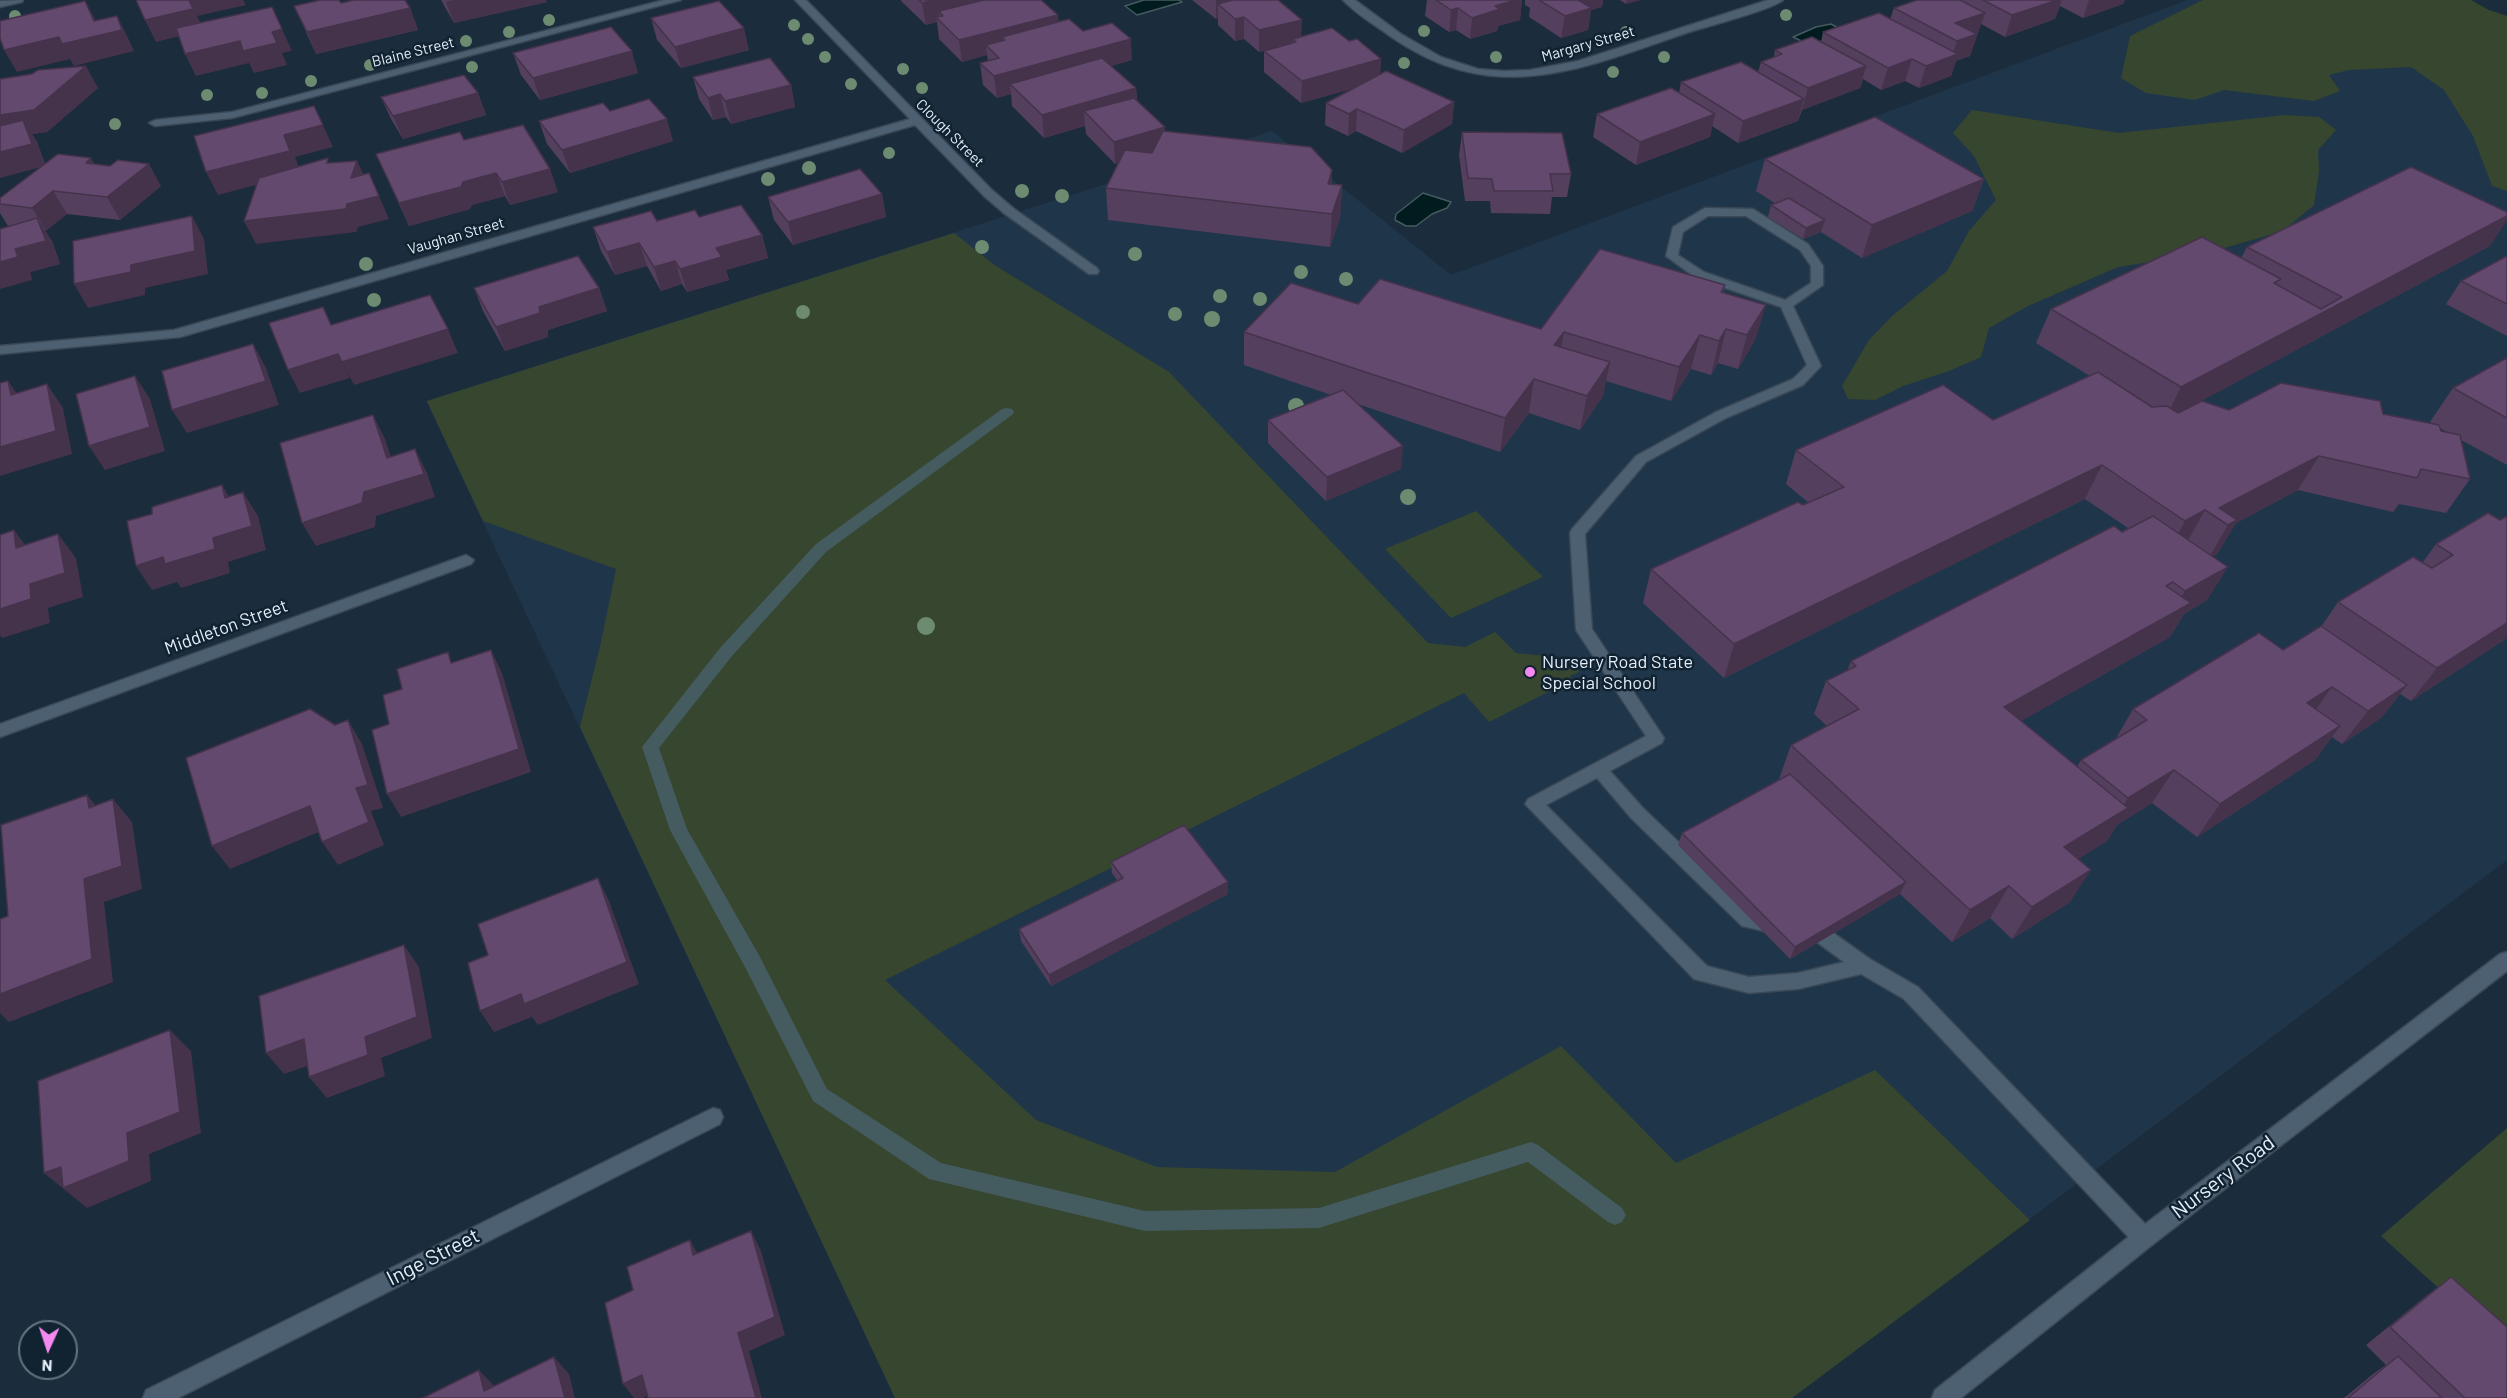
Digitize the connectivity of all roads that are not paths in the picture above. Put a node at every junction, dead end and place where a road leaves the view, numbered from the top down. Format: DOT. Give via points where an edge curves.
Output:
graph roads {
  1 [pos="18,0"];
  2 [pos="676,0"];
  3 [pos="800,0"];
  4 [pos="1348,0"];
  5 [pos="1778,0"];
  6 [pos="0,4"];
  7 [pos="915,121"];
  8 [pos="155,123"];
  9 [pos="1093,270"];
  10 [pos="1786,305"];
  11 [pos="0,350"];
  12 [pos="466,560"];
  13 [pos="0,731"];
  14 [pos="1599,769"];
  15 [pos="2507,960"];
  16 [pos="1863,964"];
  17 [pos="713,1117"];
  18 [pos="2144,1238"];
  19 [pos="154,1398"];
  20 [pos="1943,1398"];
  1 -- 6 [label="street"];
  2 -- 8 [label="street, Blaine Street" via="232,115"];
  3 -- 7 [label="street, Clough Street"];
  4 -- 5 [label="street, Margary Street" via="1405,42 1453,65 1491,73 1534,74 1575,66"];
  7 -- 9 [label="street, Clough Street" via="1009,211"];
  7 -- 11 [label="street, Vaughan Street" via="175,334"];
  10 -- 10 [label="street" via="1817,285 1817,266 1804,247 1749,212 1705,212 1677,230 1672,256 1700,275"];
  10 -- 14 [label="street" via="1814,366 1798,382 1721,415 1641,459 1577,533 1584,630 1656,738"];
  12 -- 13 [label="street, Middleton Street"];
  14 -- 16 [label="street" via="1637,813 1749,921 1818,933"];
  14 -- 16 [label="street" via="1534,804 1701,973 1749,985 1798,981"];
  15 -- 18 [label="street, Nursery Road"];
  16 -- 18 [label="street" via="1911,993"];
  17 -- 19 [label="street, Inge Street"];
  18 -- 20 [label="street, Nursery Road"];
}
